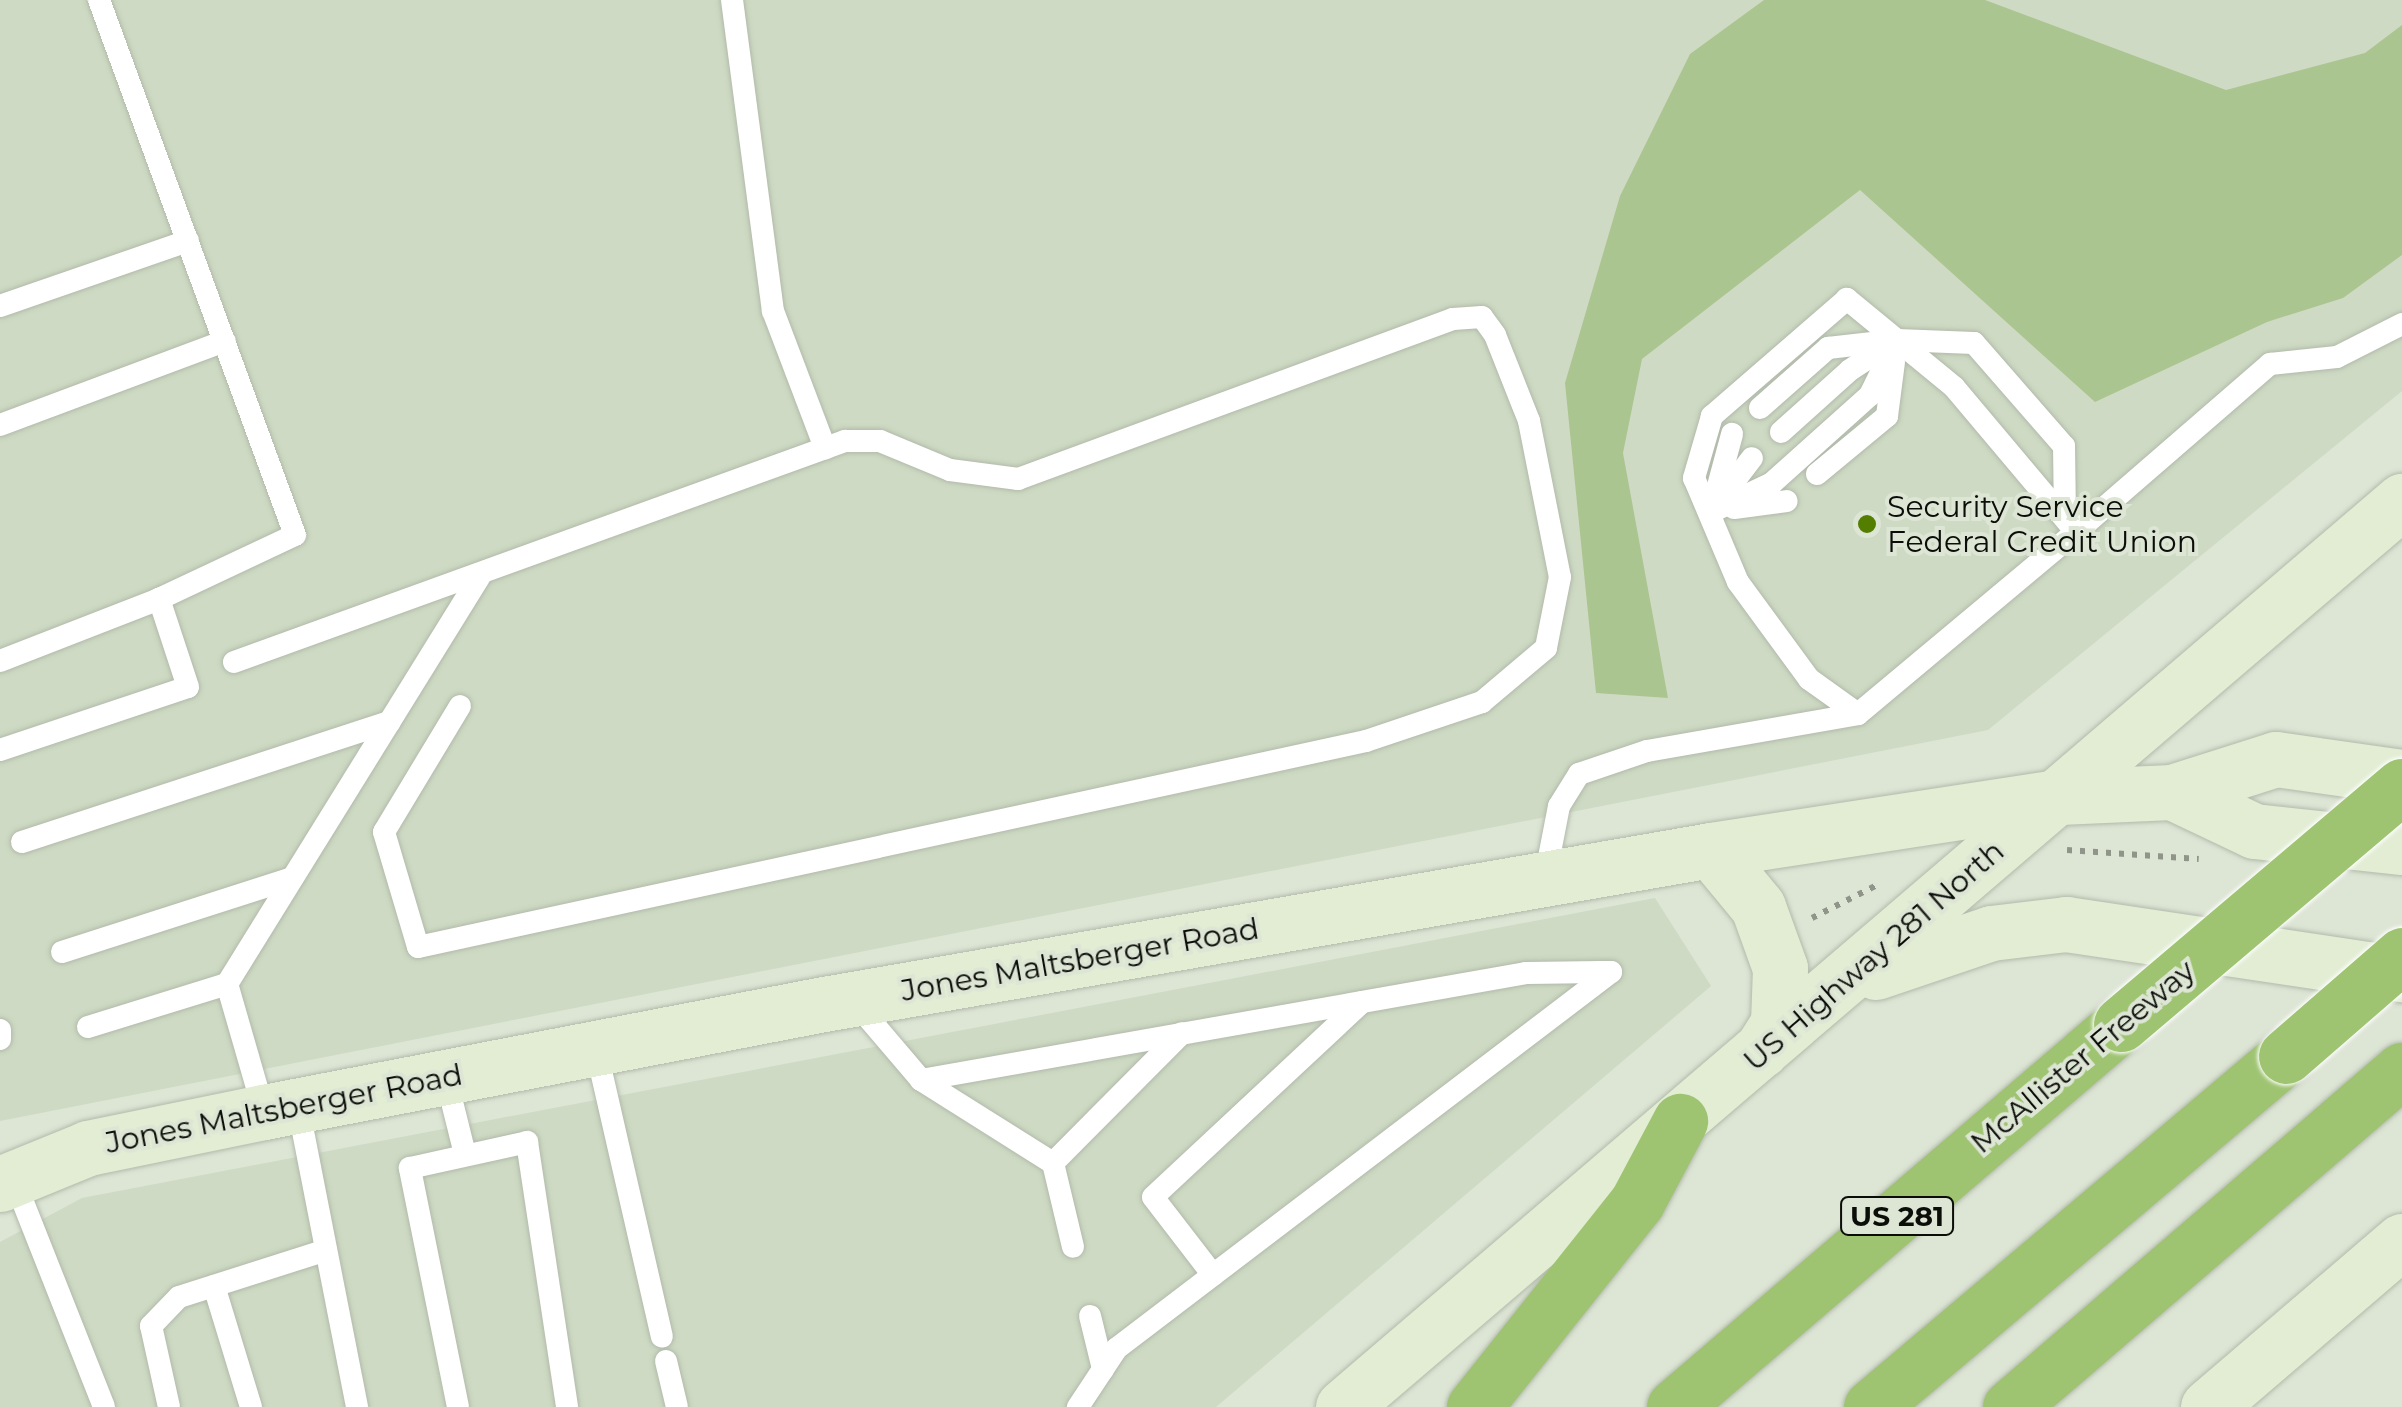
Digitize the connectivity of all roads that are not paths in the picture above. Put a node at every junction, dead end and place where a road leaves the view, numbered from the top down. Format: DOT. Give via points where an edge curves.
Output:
graph roads {
  1 [pos="100,0"];
  2 [pos="732,0"];
  3 [pos="188,241"];
  4 [pos="0,306"];
  5 [pos="2402,324"];
  6 [pos="1897,340"];
  7 [pos="225,341"];
  8 [pos="1760,408"];
  9 [pos="0,425"];
  10 [pos="1781,432"];
  11 [pos="1732,434"];
  12 [pos="824,448"];
  13 [pos="1752,458"];
  14 [pos="1816,474"];
  15 [pos="1787,501"];
  16 [pos="2402,501"];
  17 [pos="1711,512"];
  18 [pos="2071,525"];
  19 [pos="479,578"];
  20 [pos="159,599"];
  21 [pos="0,660"];
  22 [pos="234,662"];
  23 [pos="460,706"];
  24 [pos="1858,714"];
  25 [pos="390,722"];
  26 [pos="0,750"];
  27 [pos="2402,777"];
  28 [pos="2402,786"];
  29 [pos="2172,792"];
  30 [pos="2059,797"];
  31 [pos="22,842"];
  32 [pos="2402,847"];
  33 [pos="1712,850"];
  34 [pos="292,878"];
  35 [pos="1544,879"];
  36 [pos="62,952"];
  37 [pos="2402,955"];
  38 [pos="2402,974"];
  39 [pos="226,984"];
  40 [pos="1838,988"];
  41 [pos="852,999"];
  42 [pos="1362,1002"];
  43 [pos="88,1026"];
  44 [pos="0,1030"];
  45 [pos="1182,1033"];
  46 [pos="0,1039"];
  47 [pos="596,1048"];
  48 [pos="1758,1055"];
  49 [pos="2402,1070"];
  50 [pos="446,1078"];
  51 [pos="921,1080"];
  52 [pos="281,1109"];
  53 [pos="1680,1121"];
  54 [pos="465,1154"];
  55 [pos="1052,1163"];
  56 [pos="6,1180"];
  57 [pos="2402,1241"];
  58 [pos="1074,1247"];
  59 [pos="326,1250"];
  60 [pos="1212,1275"];
  61 [pos="214,1286"];
  62 [pos="1090,1316"];
  63 [pos="662,1337"];
  64 [pos="666,1361"];
  65 [pos="1103,1369"];
  66 [pos="104,1407"];
  67 [pos="169,1407"];
  68 [pos="251,1407"];
  69 [pos="357,1407"];
  70 [pos="458,1407"];
  71 [pos="567,1407"];
  72 [pos="677,1407"];
  73 [pos="1078,1407"];
  74 [pos="1343,1407"];
  75 [pos="1474,1407"];
  76 [pos="1674,1407"];
  77 [pos="1870,1407"];
  78 [pos="2010,1407"];
  79 [pos="2208,1407"];
  1 -- 3 [label="lane"];
  2 -- 12 [label="lane" via="773,311"];
  3 -- 4 [label="lane"];
  3 -- 7 [label="lane"];
  5 -- 18 [label="lane" via="2337,357 2270,364"];
  6 -- 8 [label="lane" via="1828,348"];
  6 -- 10 [label="lane" via="1850,370"];
  6 -- 14 [label="lane" via="1888,416"];
  6 -- 17 [label="lane" via="1870,395 1772,483"];
  6 -- 17 [label="lane" via="1847,299 1712,416 1694,478"];
  6 -- 18 [label="lane" via="1954,386"];
  6 -- 18 [label="lane" via="1966,340 1987,358 2064,446"];
  7 -- 9 [label="lane"];
  7 -- 20 [label="lane" via="294,536"];
  11 -- 17 [label="lane"];
  12 -- 19 [label="lane"];
  12 -- 23 [label="lane" via="880,441 950,470 1018,479 1452,318 1482,317 1529,421 1560,576 1546,648 1482,702 1366,741 418,948 384,832"];
  13 -- 17 [label="lane"];
  15 -- 17 [label="lane"];
  16 -- 30 [label="street, US Highway 281 North"];
  17 -- 24 [label="lane" via="1738,582 1809,679"];
  18 -- 24 [label="lane"];
  19 -- 22 [label="lane"];
  19 -- 25 [label="lane"];
  20 -- 21 [label="lane"];
  20 -- 26 [label="lane" via="188,687"];
  24 -- 35 [label="lane" via="1647,751 1579,774 1558,806"];
  25 -- 31 [label="lane"];
  25 -- 34 [label="lane"];
  27 -- 29 [label="street, Jones Maltsberger Road" via="2276,759"];
  28 -- 76 [label="highway, McAllister Freeway / US 281, bridge"];
  29 -- 30 [label="street, Jones Maltsberger Road"];
  29 -- 32 [label="street, Jones Maltsberger Road" via="2254,830"];
  30 -- 33 [label="street, Jones Maltsberger Road"];
  30 -- 40 [label="street, US Highway 281 North"];
  33 -- 35 [label="street, Jones Maltsberger Road"];
  33 -- 48 [label="street" via="1758,907 1784,986 1778,1023"];
  34 -- 36 [label="lane"];
  34 -- 39 [label="lane"];
  35 -- 41 [label="street, Jones Maltsberger Road"];
  37 -- 77 [label="highway, bridge"];
  38 -- 40 [label="street" via="2066,924 1991,933"];
  39 -- 43 [label="lane"];
  39 -- 52 [label="lane"];
  40 -- 48 [label="street, US Highway 281 North"];
  41 -- 47 [label="street, Jones Maltsberger Road"];
  41 -- 51 [label="lane"];
  42 -- 45 [label="lane"];
  42 -- 60 [label="lane" via="1152,1197"];
  42 -- 60 [label="lane" via="1526,973 1612,972"];
  44 -- 46 [label="lane"];
  45 -- 51 [label="lane"];
  45 -- 55 [label="lane"];
  47 -- 50 [label="street, Jones Maltsberger Road"];
  47 -- 63 [label="lane"];
  48 -- 53 [label="street, US Highway 281 North"];
  49 -- 78 [label="highway"];
  50 -- 52 [label="street, Jones Maltsberger Road"];
  50 -- 54 [label="lane"];
  51 -- 55 [label="lane"];
  52 -- 56 [label="street, Jones Maltsberger Road" via="88,1148"];
  52 -- 59 [label="lane"];
  53 -- 74 [label="street, US Highway 281 North"];
  53 -- 75 [label="highway" via="1637,1202"];
  54 -- 70 [label="lane" via="410,1168"];
  54 -- 71 [label="lane" via="527,1142"];
  55 -- 58 [label="lane"];
  56 -- 66 [label="lane"];
  57 -- 79 [label="street"];
  59 -- 61 [label="lane"];
  59 -- 69 [label="lane"];
  60 -- 65 [label="lane" via="1117,1348"];
  61 -- 67 [label="lane" via="179,1297 151,1326"];
  61 -- 68 [label="lane"];
  62 -- 65 [label="lane"];
  64 -- 72 [label="lane"];
  65 -- 73 [label="lane"];
}
